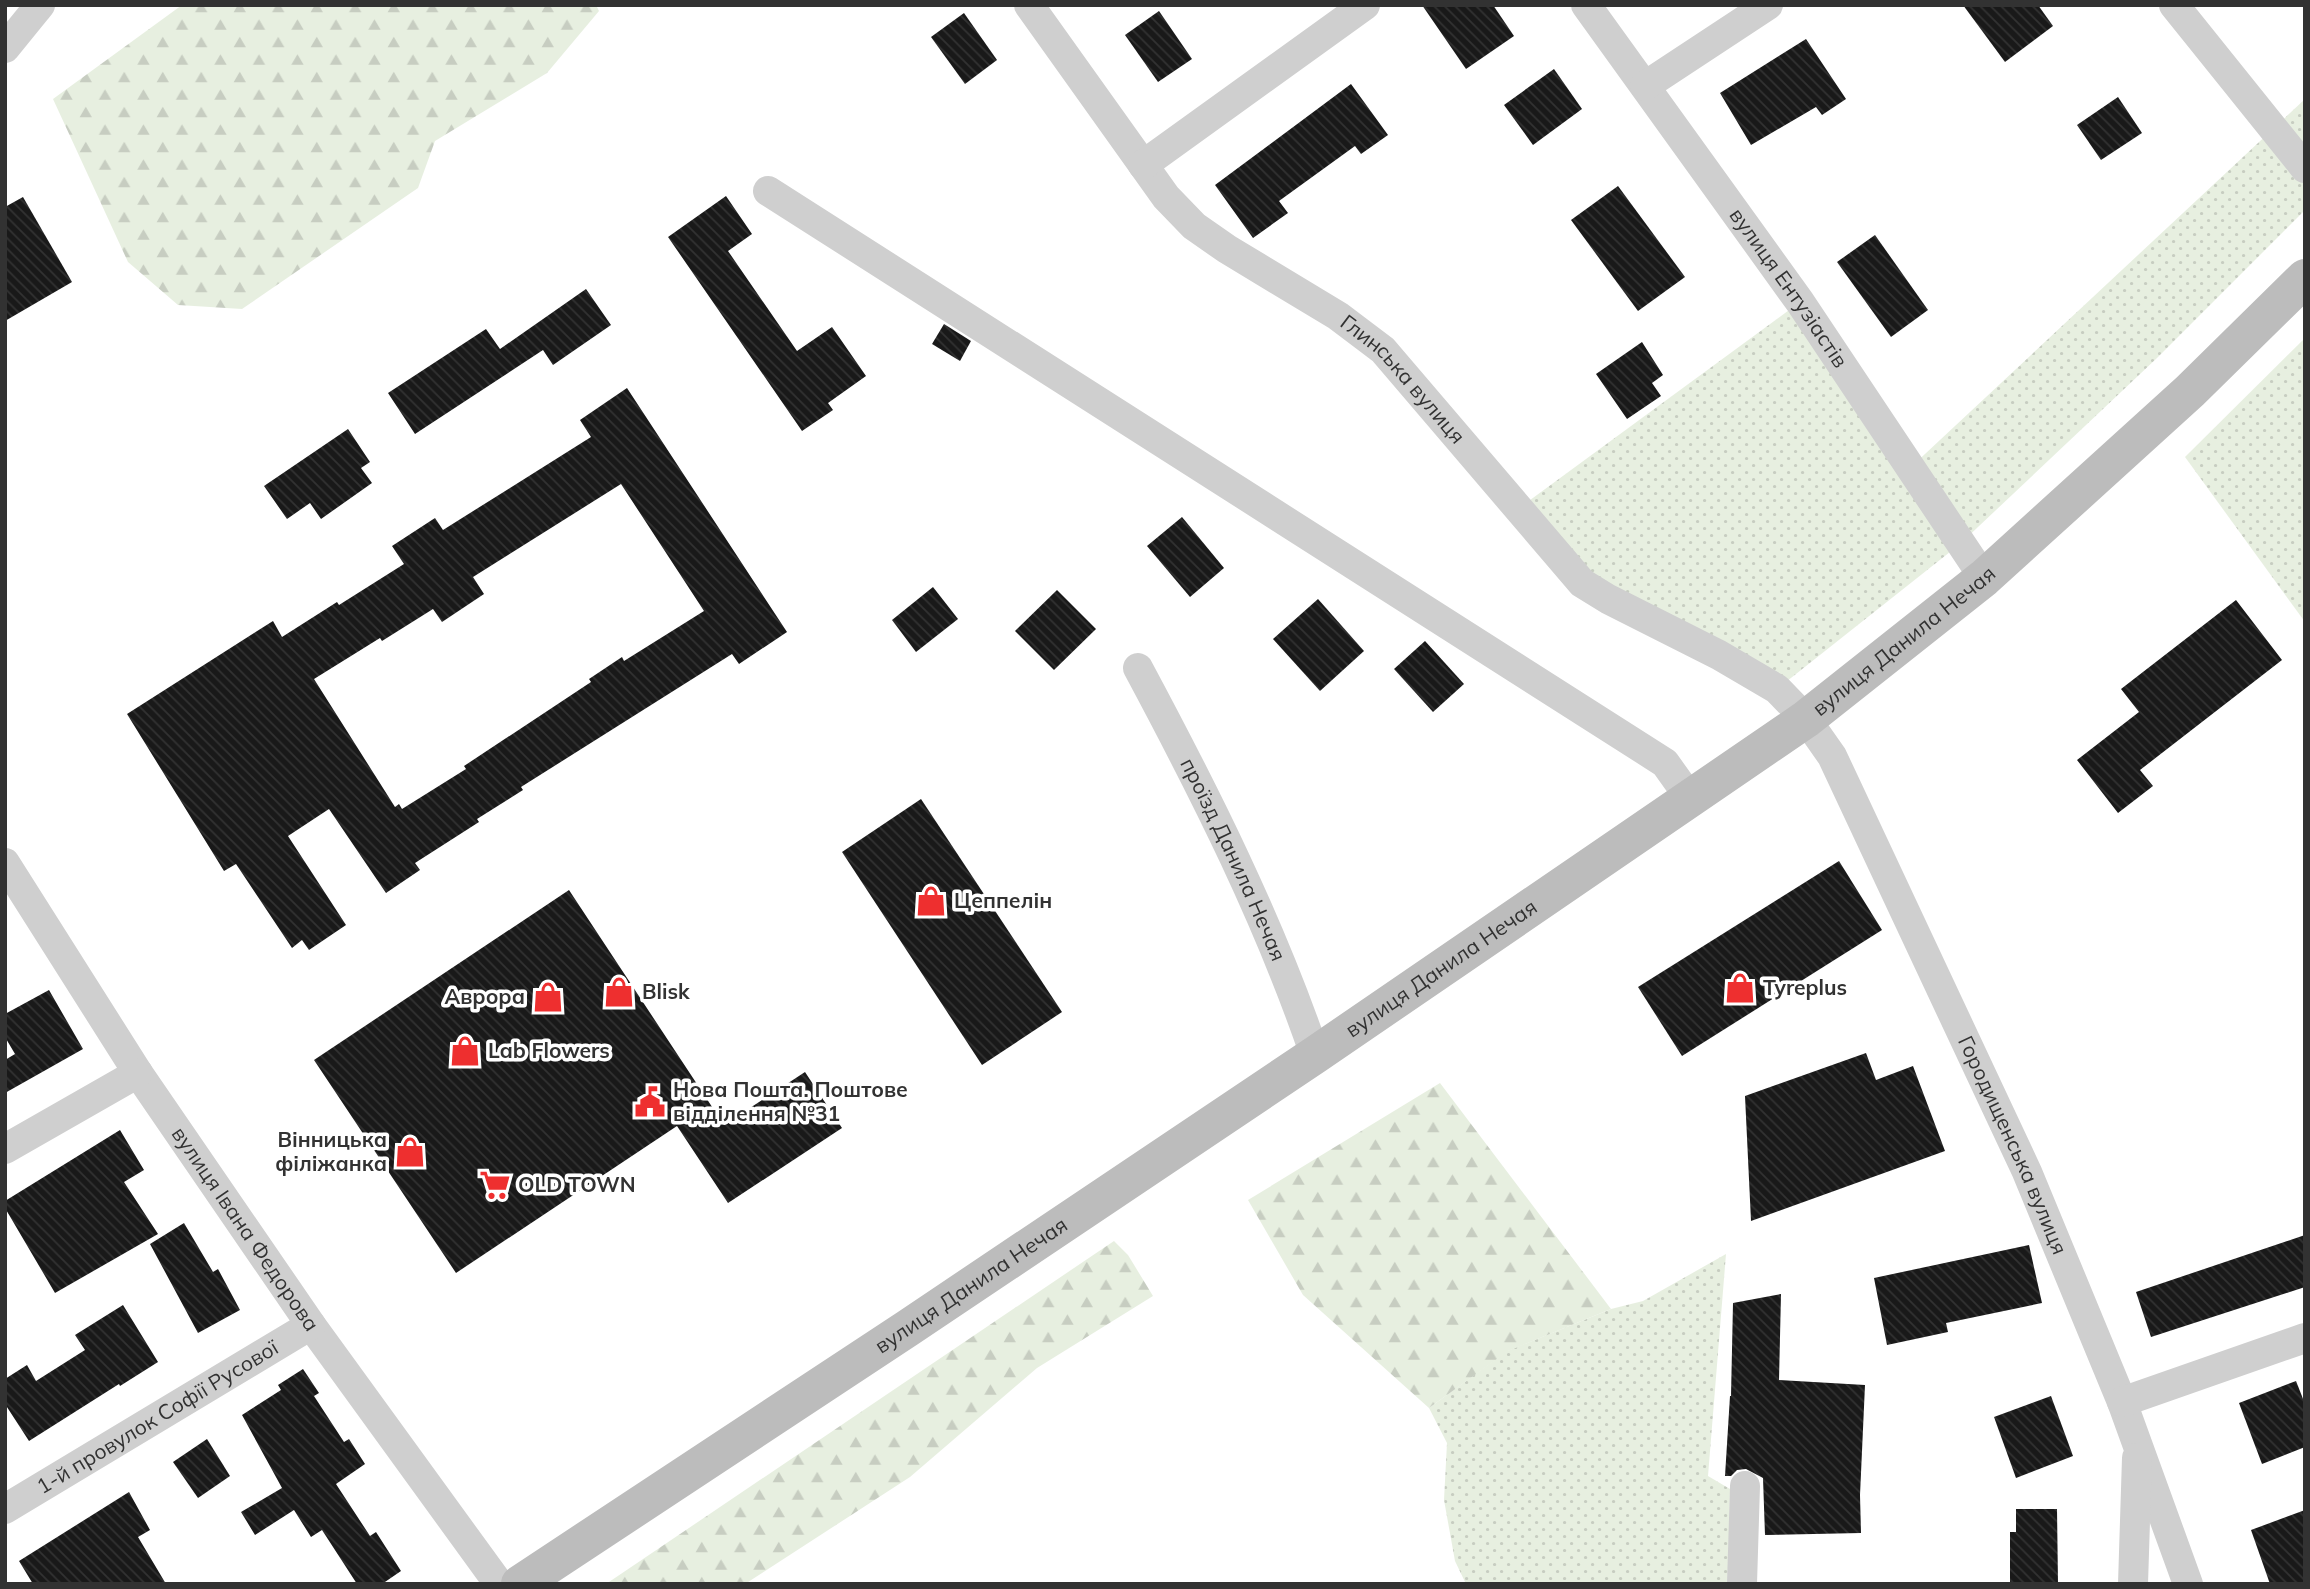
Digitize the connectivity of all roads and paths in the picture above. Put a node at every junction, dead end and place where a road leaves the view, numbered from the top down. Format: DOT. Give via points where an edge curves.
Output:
graph roads {
  1 [pos="40,5"];
  2 [pos="1029,5"];
  3 [pos="1365,5"];
  4 [pos="1586,5"];
  5 [pos="1768,5"];
  6 [pos="2174,5"];
  7 [pos="5,48"];
  8 [pos="1645,86"];
  9 [pos="1143,165"];
  10 [pos="2305,168"];
  11 [pos="768,191"];
  12 [pos="2305,278"];
  13 [pos="1984,578"];
  14 [pos="1138,668"];
  15 [pos="1806,719"];
  16 [pos="1690,798"];
  17 [pos="5,863"];
  18 [pos="1314,1055"];
  19 [pos="138,1073"];
  20 [pos="5,1149"];
  21 [pos="311,1325"];
  22 [pos="2305,1338"];
  23 [pos="2122,1402"];
  24 [pos="2138,1443"];
  25 [pos="1745,1486"];
  26 [pos="5,1508"];
  27 [pos="499,1584"];
  28 [pos="520,1584"];
  29 [pos="1742,1584"];
  30 [pos="2133,1584"];
  31 [pos="2188,1584"];
  1 -- 7 [label="street"];
  2 -- 9 [label="street, Глинська вулиця"];
  3 -- 9 [label="street"];
  4 -- 8 [label="street, вулиця Ентузіастів"];
  5 -- 8 [label="street"];
  6 -- 10 [label="street"];
  8 -- 13 [label="street, вулиця Ентузіастів" via="1800,302"];
  9 -- 15 [label="street, Глинська вулиця" via="1194,226 1338,316 1382,350 1583,583 1777,689"];
  11 -- 16 [label="street" via="1665,763"];
  12 -- 13 [label="main road, вулиця Данила Нечая" via="2190,391"];
  13 -- 15 [label="main road, вулиця Данила Нечая"];
  14 -- 18 [label="street, проїзд Данила Нечая" via="1200,785 1270,938"];
  15 -- 16 [label="main road, вулиця Данила Нечая"];
  15 -- 23 [label="street, Городищенська вулиця" via="1832,756 2027,1171"];
  16 -- 18 [label="main road, вулиця Данила Нечая"];
  17 -- 19 [label="street, вулиця Івана Федорова"];
  18 -- 28 [label="main road, вулиця Данила Нечая"];
  19 -- 20 [label="street"];
  19 -- 21 [label="street, вулиця Івана Федорова"];
  21 -- 26 [label="street, 1-й провулок Софії Русової"];
  21 -- 27 [label="street, вулиця Івана Федорова"];
  22 -- 23 [label="street"];
  23 -- 24 [label="street, Городищенська вулиця"];
  24 -- 30 [label="street"];
  24 -- 31 [label="street, Городищенська вулиця"];
  25 -- 29 [label="street"];
}
